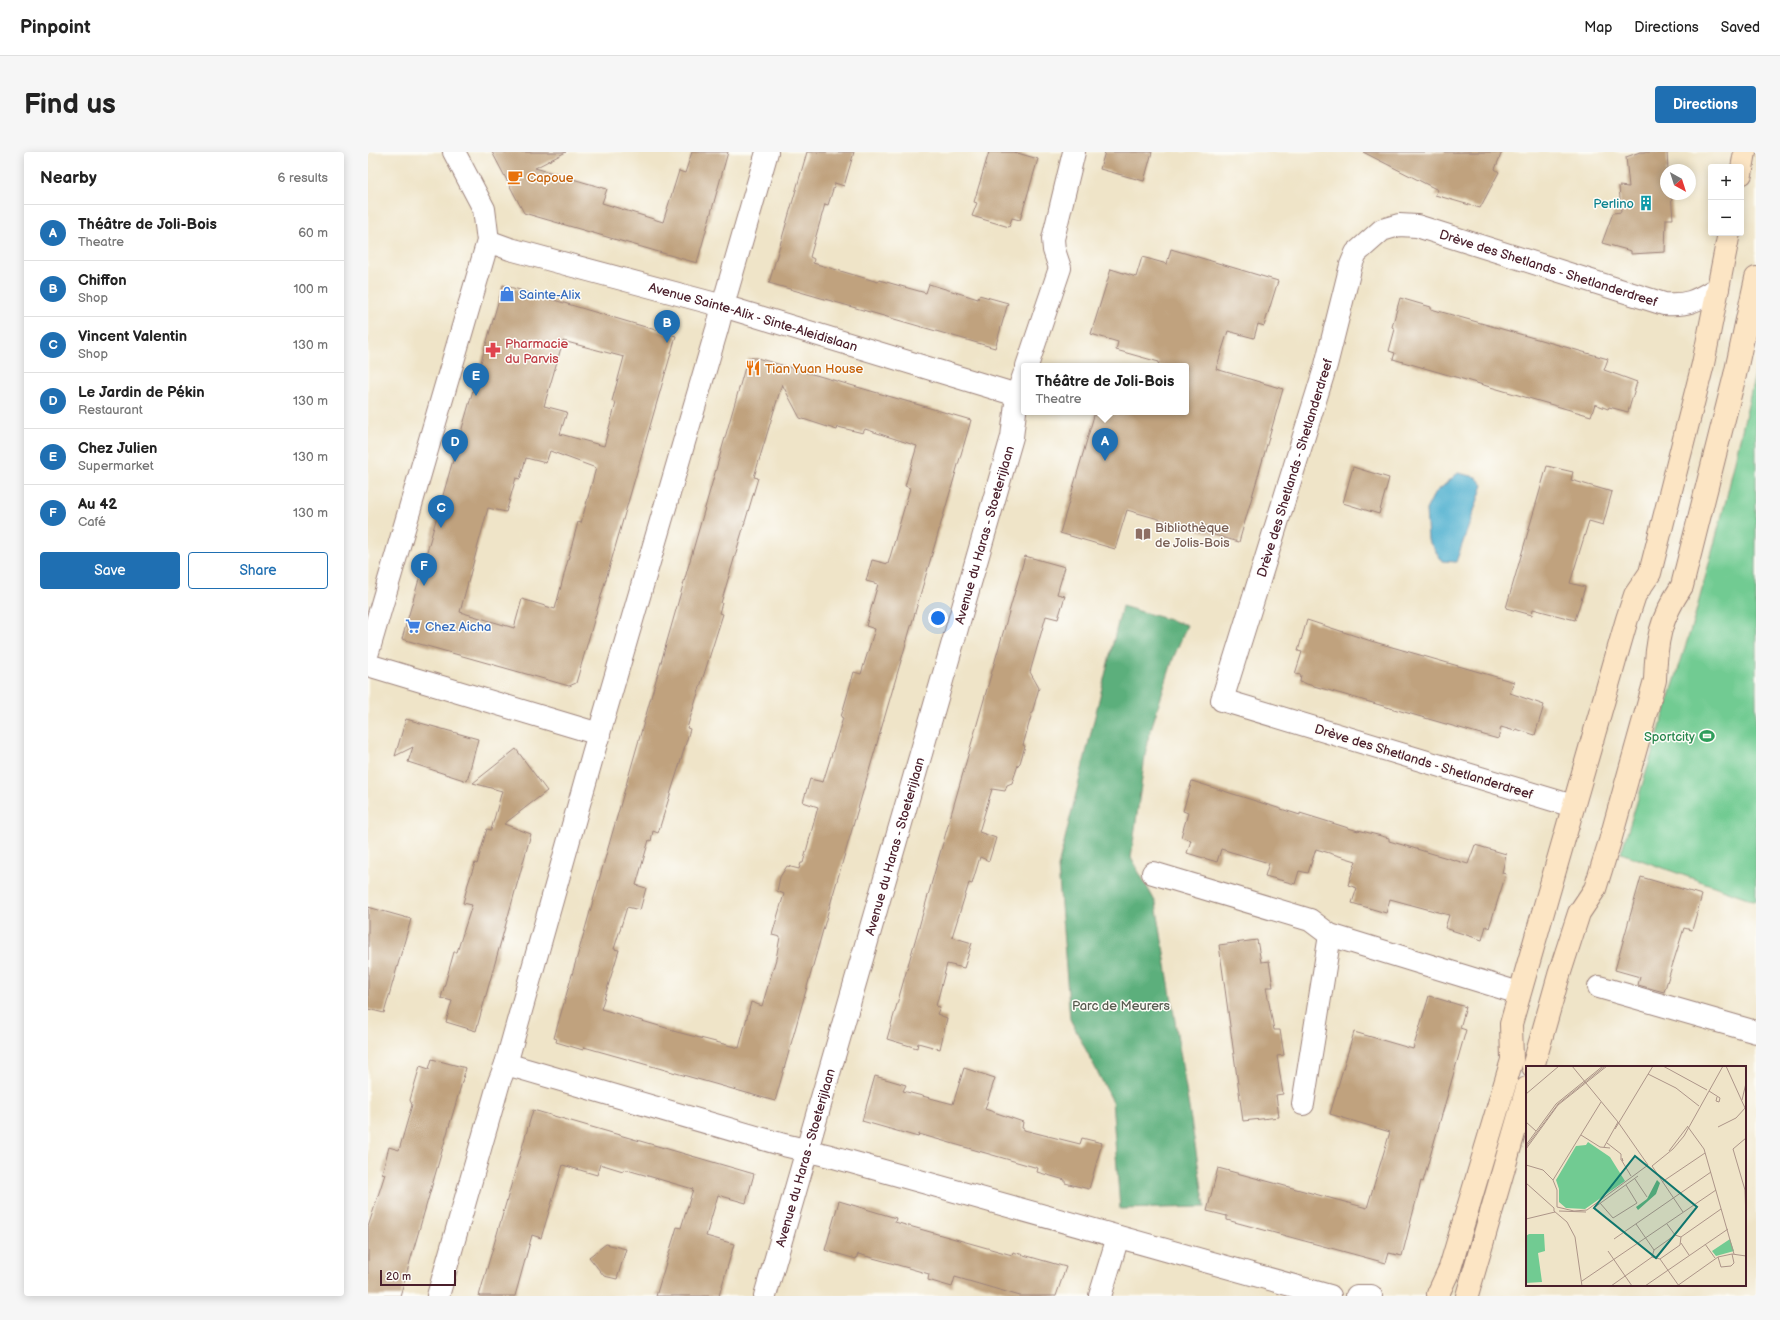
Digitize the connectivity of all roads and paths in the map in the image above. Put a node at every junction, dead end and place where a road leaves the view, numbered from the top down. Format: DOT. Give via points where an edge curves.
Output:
graph roads {
  1 [pos="454,152"];
  2 [pos="767,152"];
  3 [pos="1074,152"];
  4 [pos="1746,152"];
  5 [pos="1743,164"];
  6 [pos="1728,236"];
  7 [pos="488,240"];
  8 [pos="1756,278"];
  9 [pos="1718,288"];
  10 [pos="723,306"];
  11 [pos="1028,363"];
  12 [pos="1021,385"];
  13 [pos="368,652"];
  14 [pos="368,665"];
  15 [pos="599,734"];
  16 [pos="1573,806"];
  17 [pos="1153,873"];
  18 [pos="1330,935"];
  19 [pos="1599,987"];
  20 [pos="1519,993"];
  21 [pos="1756,1032"];
  22 [pos="506,1064"];
  23 [pos="1533,1066"];
  24 [pos="1526,1092"];
  25 [pos="1303,1104"];
  26 [pos="807,1151"];
  27 [pos="1118,1237"];
  28 [pos="1436,1295"];
  29 [pos="438,1296"];
  30 [pos="765,1296"];
  31 [pos="1100,1296"];
  32 [pos="1330,1296"];
  33 [pos="1357,1296"];
  34 [pos="1371,1296"];
  35 [pos="1460,1296"];
  36 [pos="1468,1296"];
  1 -- 7 [label="street" via="484,209"];
  2 -- 10 [label="street"];
  3 -- 11 [label="street" via="1053,239 1060,268"];
  4 -- 5 [label="street"];
  6 -- 9 [label="street"];
  7 -- 10 [label="street, Avenue Sainte-Alix - Sinte-Aleidislaan" via="510,249"];
  7 -- 13 [label="street"];
  8 -- 23 [label="street" via="1735,375 1682,586 1669,605 1661,628 1655,680 1610,841 1595,889 1579,913"];
  9 -- 16 [label="street" via="1703,364 1650,572 1635,595"];
  9 -- 16 [label="street, Drève des Shetlands - Shetlanderdreef" via="1693,302 1664,304 1418,226 1399,225 1382,230 1356,253 1351,265 1326,365 1222,700"];
  10 -- 12 [label="street, Avenue Sainte-Alix - Sinte-Aleidislaan"];
  10 -- 15 [label="street"];
  12 -- 26 [label="street, Avenue du Haras - Stoeterijlaan" via="1010,445"];
  14 -- 15 [label="street"];
  15 -- 22 [label="street"];
  16 -- 20 [label="street"];
  17 -- 18 [label="street" via="1310,920"];
  18 -- 20 [label="street"];
  18 -- 25 [label="street"];
  19 -- 21 [label="street"];
  20 -- 28 [label="street" via="1511,1024 1512,1060 1450,1268"];
  22 -- 26 [label="street"];
  22 -- 29 [label="street"];
  24 -- 36 [label="street"];
  26 -- 27 [label="street"];
  26 -- 30 [label="street, Avenue du Haras - Stoeterijlaan"];
  27 -- 31 [label="street"];
  27 -- 32 [label="street"];
  28 -- 35 [label="street" via="1448,1293"];
  33 -- 34 [label="street"];
}
